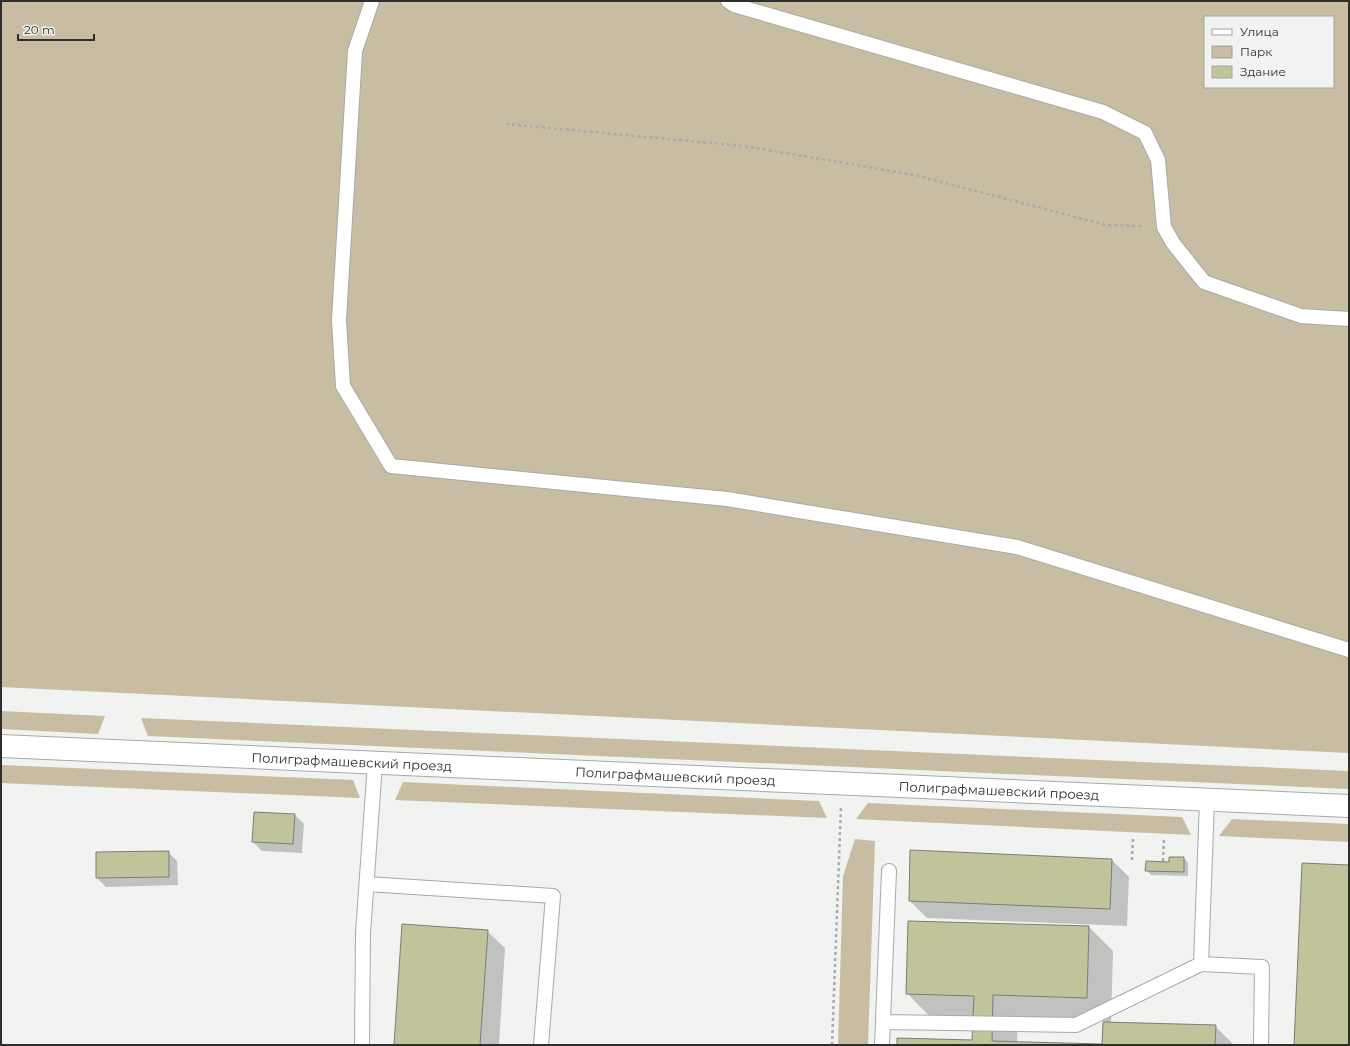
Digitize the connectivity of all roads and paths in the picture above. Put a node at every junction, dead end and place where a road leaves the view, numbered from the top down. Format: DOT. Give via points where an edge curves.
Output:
graph roads {
  1 [pos="372,1"];
  2 [pos="728,1"];
  3 [pos="506,124"];
  4 [pos="1164,227"];
  5 [pos="1349,319"];
  6 [pos="1349,650"];
  7 [pos="1,746"];
  8 [pos="375,763"];
  9 [pos="842,784"];
  10 [pos="1207,800"];
  11 [pos="1349,806"];
  12 [pos="1133,838"];
  13 [pos="1164,839"];
  14 [pos="1132,860"];
  15 [pos="1163,861"];
  16 [pos="888,871"];
  17 [pos="367,884"];
  18 [pos="1201,964"];
  19 [pos="883,1022"];
  20 [pos="362,1045"];
  21 [pos="541,1045"];
  22 [pos="832,1045"];
  23 [pos="882,1045"];
  24 [pos="1260,1045"];
  1 -- 6 [label="lane" via="355,51 339,320 343,386 390,466 727,499 1017,546"];
  2 -- 4 [label="lane" via="734,5 1103,112 1145,133 1158,160"];
  3 -- 4 [label="path" via="744,146 915,175 1106,224"];
  4 -- 5 [label="lane" via="1173,243 1204,282 1300,316"];
  7 -- 8 [label="street, Полиграфмашевский проезд"];
  8 -- 9 [label="street, Полиграфмашевский проезд"];
  8 -- 17 [label="lane"];
  9 -- 10 [label="street, Полиграфмашевский проезд"];
  9 -- 22 [label="path"];
  10 -- 11 [label="street, Полиграфмашевский проезд"];
  10 -- 18 [label="lane"];
  12 -- 14 [label="path"];
  13 -- 15 [label="path"];
  16 -- 19 [label="lane"];
  17 -- 20 [label="lane" via="363,933"];
  17 -- 21 [label="lane" via="553,896"];
  18 -- 19 [label="lane" via="1076,1025"];
  18 -- 24 [label="lane" via="1262,967"];
  19 -- 23 [label="lane"];
}
